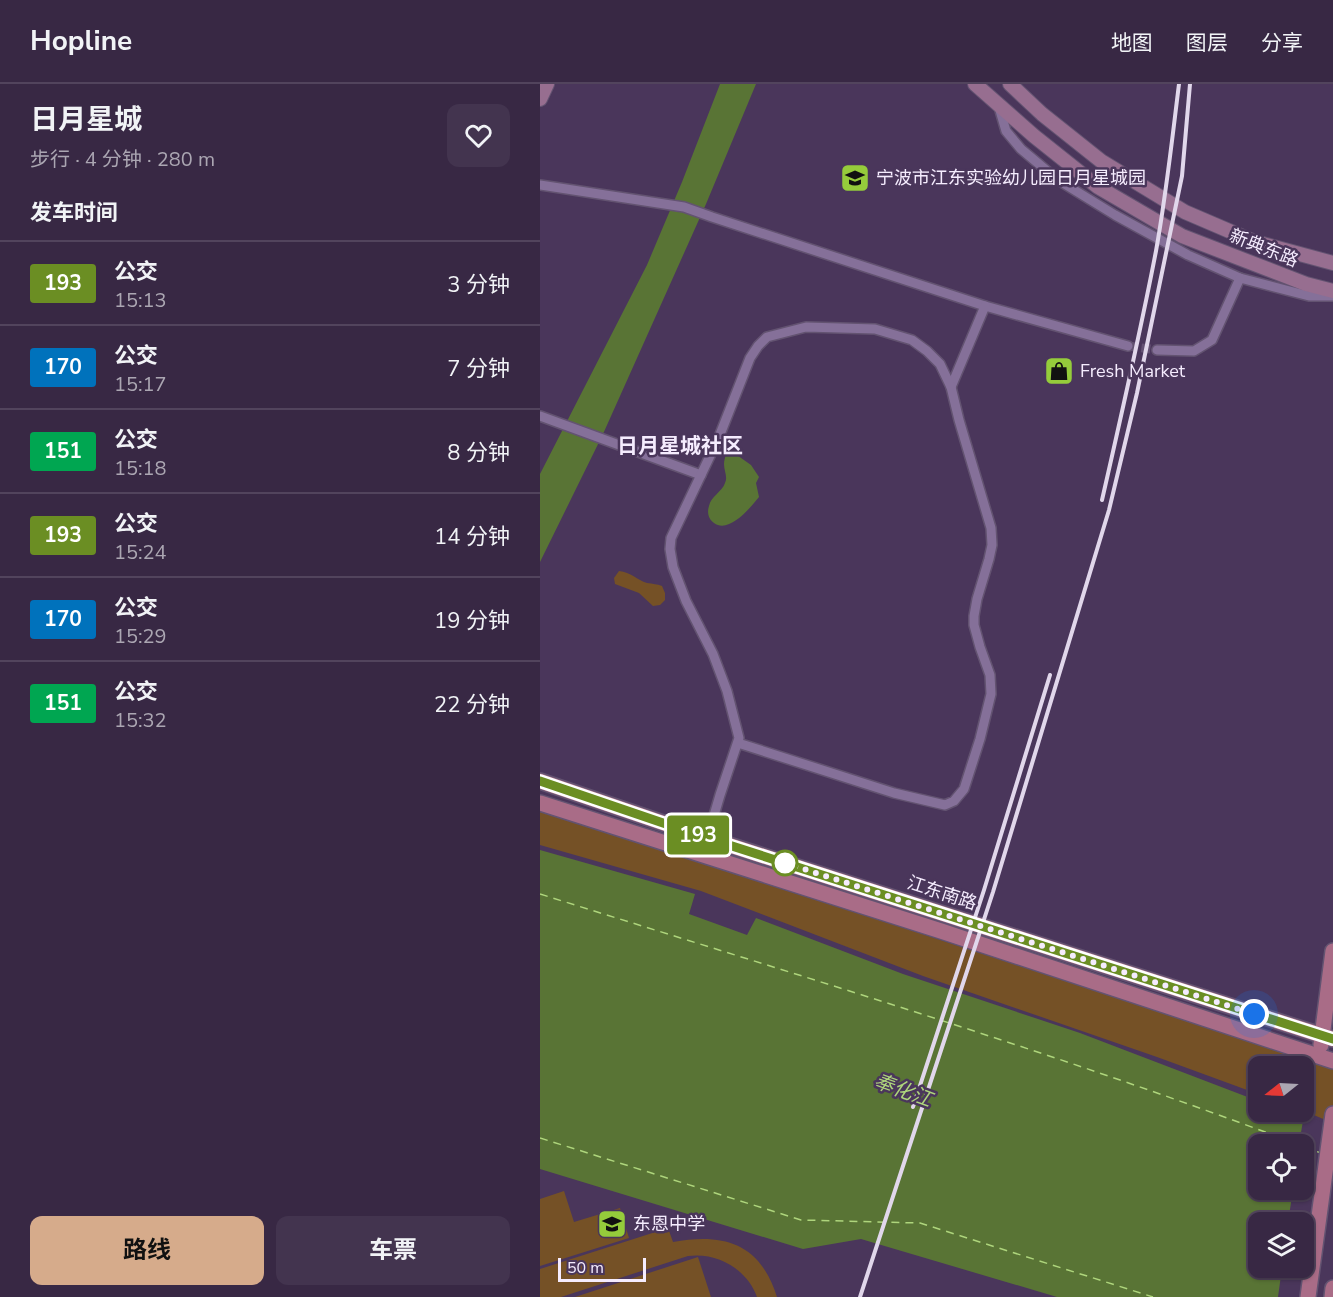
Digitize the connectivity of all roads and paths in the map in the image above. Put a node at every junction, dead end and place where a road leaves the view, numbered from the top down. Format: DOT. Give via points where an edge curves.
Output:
graph roads {
  1 [pos="547,84"];
  2 [pos="975,84"];
  3 [pos="1010,84"];
  4 [pos="540,99"];
  5 [pos="999,105"];
  6 [pos="540,185"];
  7 [pos="1333,263"];
  8 [pos="1240,278"];
  9 [pos="1333,291"];
  10 [pos="1333,296"];
  11 [pos="985,306"];
  12 [pos="1128,346"];
  13 [pos="1157,350"];
  14 [pos="951,387"];
  15 [pos="540,416"];
  16 [pos="701,475"];
  17 [pos="738,743"];
  18 [pos="540,781"];
  19 [pos="540,804"];
  20 [pos="707,838"];
  21 [pos="702,856"];
  22 [pos="1333,951"];
  23 [pos="1328,1037"];
  24 [pos="1326,1059"];
  25 [pos="1333,1114"];
  26 [pos="1333,1288"];
  27 [pos="1308,1297"];
  28 [pos="1332,1297"];
  1 -- 4 [label="main road"];
  2 -- 5 [label="main road, 新典东路"];
  3 -- 7 [label="main road" via="1101,161 1185,212 1255,242"];
  5 -- 8 [label="street" via="1006,131 1058,180 1188,255"];
  5 -- 9 [label="main road, 新典东路" via="1098,187 1182,236"];
  6 -- 11 [label="street" via="684,207"];
  8 -- 10 [label="street" via="1310,296"];
  8 -- 13 [label="street" via="1212,340 1194,351"];
  11 -- 12 [label="street"];
  11 -- 14 [label="street"];
  14 -- 16 [label="street" via="940,364 912,340 900,336 874,330 806,327 767,337 750,358"];
  14 -- 17 [label="street" via="991,528 992,545 974,616 990,675 991,694 964,789 954,801 937,804"];
  15 -- 16 [label="street"];
  16 -- 17 [label="street" via="670,549 686,601 727,691"];
  17 -- 20 [label="street"];
  18 -- 20 [label="main road, 江东南路"];
  19 -- 21 [label="main road, 江东南路"];
  20 -- 21 [label="street"];
  20 -- 23 [label="main road, 江东南路"];
  21 -- 24 [label="main road, 江东南路"];
  22 -- 23 [label="main road"];
  23 -- 24 [label="main road"];
  25 -- 27 [label="main road"];
  26 -- 28 [label="main road"];
}
